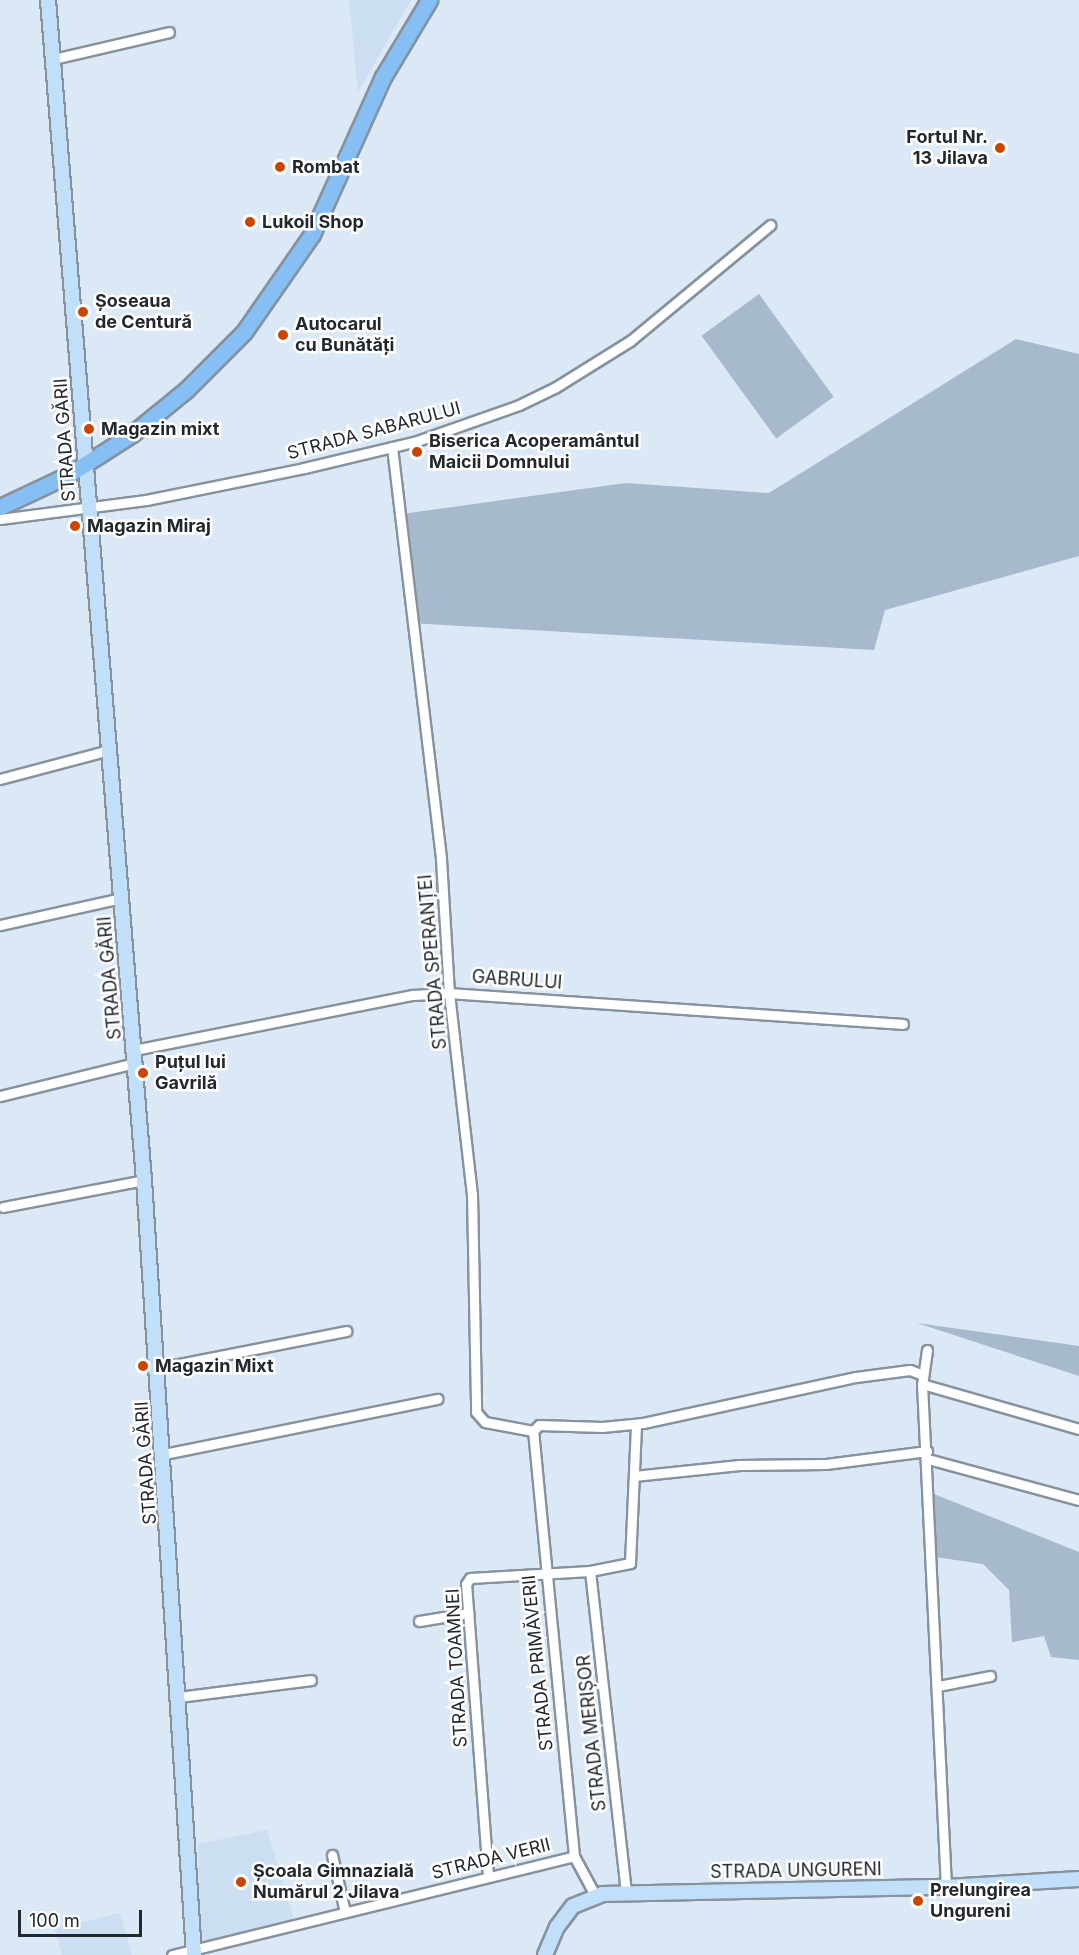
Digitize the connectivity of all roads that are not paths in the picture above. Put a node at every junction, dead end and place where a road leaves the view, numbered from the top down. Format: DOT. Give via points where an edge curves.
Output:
graph roads {
  1 [pos="48,0"];
  2 [pos="429,0"];
  3 [pos="169,32"];
  4 [pos="53,59"];
  5 [pos="770,225"];
  6 [pos="392,447"];
  7 [pos="86,465"];
  8 [pos="0,507"];
  9 [pos="89,508"];
  10 [pos="0,519"];
  11 [pos="109,750"];
  12 [pos="0,779"];
  13 [pos="122,898"];
  14 [pos="0,925"];
  15 [pos="449,993"];
  16 [pos="903,1024"];
  17 [pos="134,1056"];
  18 [pos="0,1096"];
  19 [pos="144,1180"];
  20 [pos="3,1207"];
  21 [pos="346,1331"];
  22 [pos="927,1350"];
  23 [pos="158,1368"];
  24 [pos="922,1379"];
  25 [pos="438,1399"];
  26 [pos="636,1424"];
  27 [pos="536,1428"];
  28 [pos="1079,1429"];
  29 [pos="164,1454"];
  30 [pos="927,1455"];
  31 [pos="634,1476"];
  32 [pos="1079,1500"];
  33 [pos="590,1571"];
  34 [pos="545,1574"];
  35 [pos="468,1613"];
  36 [pos="419,1621"];
  37 [pos="990,1676"];
  38 [pos="310,1680"];
  39 [pos="938,1686"];
  40 [pos="179,1697"];
  41 [pos="332,1855"];
  42 [pos="574,1856"];
  43 [pos="488,1876"];
  44 [pos="1079,1879"];
  45 [pos="946,1887"];
  46 [pos="626,1892"];
  47 [pos="595,1895"];
  48 [pos="345,1912"];
  49 [pos="193,1952"];
  50 [pos="172,1955"];
  51 [pos="545,1955"];
  1 -- 4 [label="main road, STRADA GĂRII"];
  2 -- 7 [label="main road" via="383,77 324,211 277,288 231,346 186,390"];
  3 -- 4 [label="street"];
  4 -- 7 [label="main road, STRADA GĂRII"];
  5 -- 6 [label="street, STRADA SABARULUI" via="664,316 594,365 519,405"];
  6 -- 9 [label="street, STRADA SABARULUI"];
  6 -- 15 [label="street, STRADA SPERANȚEI" via="441,859"];
  7 -- 8 [label="main road"];
  7 -- 9 [label="main road, STRADA GĂRII"];
  9 -- 10 [label="street, STRADA SABARULUI"];
  9 -- 11 [label="main road, STRADA GĂRII"];
  11 -- 12 [label="street"];
  11 -- 13 [label="main road, STRADA GĂRII"];
  13 -- 14 [label="street"];
  13 -- 17 [label="main road, STRADA GĂRII"];
  15 -- 16 [label="street, GABRULUI"];
  15 -- 17 [label="street, GABRULUI" via="412,995"];
  15 -- 27 [label="street, STRADA SPERANȚEI" via="472,1194 476,1412 485,1422"];
  17 -- 18 [label="street, GABRULUI"];
  17 -- 19 [label="main road, STRADA GĂRII"];
  19 -- 20 [label="street"];
  19 -- 23 [label="main road, STRADA GĂRII"];
  21 -- 23 [label="street"];
  22 -- 24 [label="street"];
  23 -- 29 [label="main road, STRADA GĂRII"];
  24 -- 26 [label="street, STRADA SPERANȚEI" via="910,1370 856,1377"];
  24 -- 28 [label="street, STRADA SPERANȚEI"];
  24 -- 30 [label="street"];
  25 -- 29 [label="street"];
  26 -- 27 [label="street, STRADA SPERANȚEI"];
  26 -- 31 [label="street, STRADA TOAMNEI"];
  27 -- 34 [label="street, STRADA PRIMĂVERII"];
  29 -- 40 [label="main road, STRADA GĂRII"];
  30 -- 31 [label="street" via="826,1464 738,1465"];
  30 -- 32 [label="street"];
  30 -- 39 [label="street"];
  31 -- 33 [label="street, STRADA TOAMNEI" via="630,1563"];
  33 -- 34 [label="street, STRADA TOAMNEI"];
  33 -- 46 [label="street, STRADA MERIȘOR"];
  34 -- 35 [label="street, STRADA TOAMNEI" via="470,1578 466,1584"];
  34 -- 42 [label="street, STRADA PRIMĂVERII"];
  35 -- 36 [label="street"];
  35 -- 43 [label="street, STRADA TOAMNEI"];
  37 -- 39 [label="street"];
  38 -- 40 [label="street"];
  39 -- 45 [label="street"];
  40 -- 49 [label="main road, STRADA GĂRII"];
  41 -- 48 [label="street"];
  42 -- 43 [label="street, STRADA VERII"];
  42 -- 47 [label="street, STRADA PRIMĂVERII"];
  43 -- 48 [label="street, STRADA VERII"];
  44 -- 45 [label="main road, STRADA UNGURENI"];
  45 -- 46 [label="main road, STRADA UNGURENI"];
  46 -- 47 [label="main road, STRADA UNGURENI"];
  47 -- 51 [label="main road, STRADA UNGURENI" via="573,1906"];
  48 -- 49 [label="street, STRADA VERII"];
  49 -- 50 [label="street, STRADA VERII"];
}
